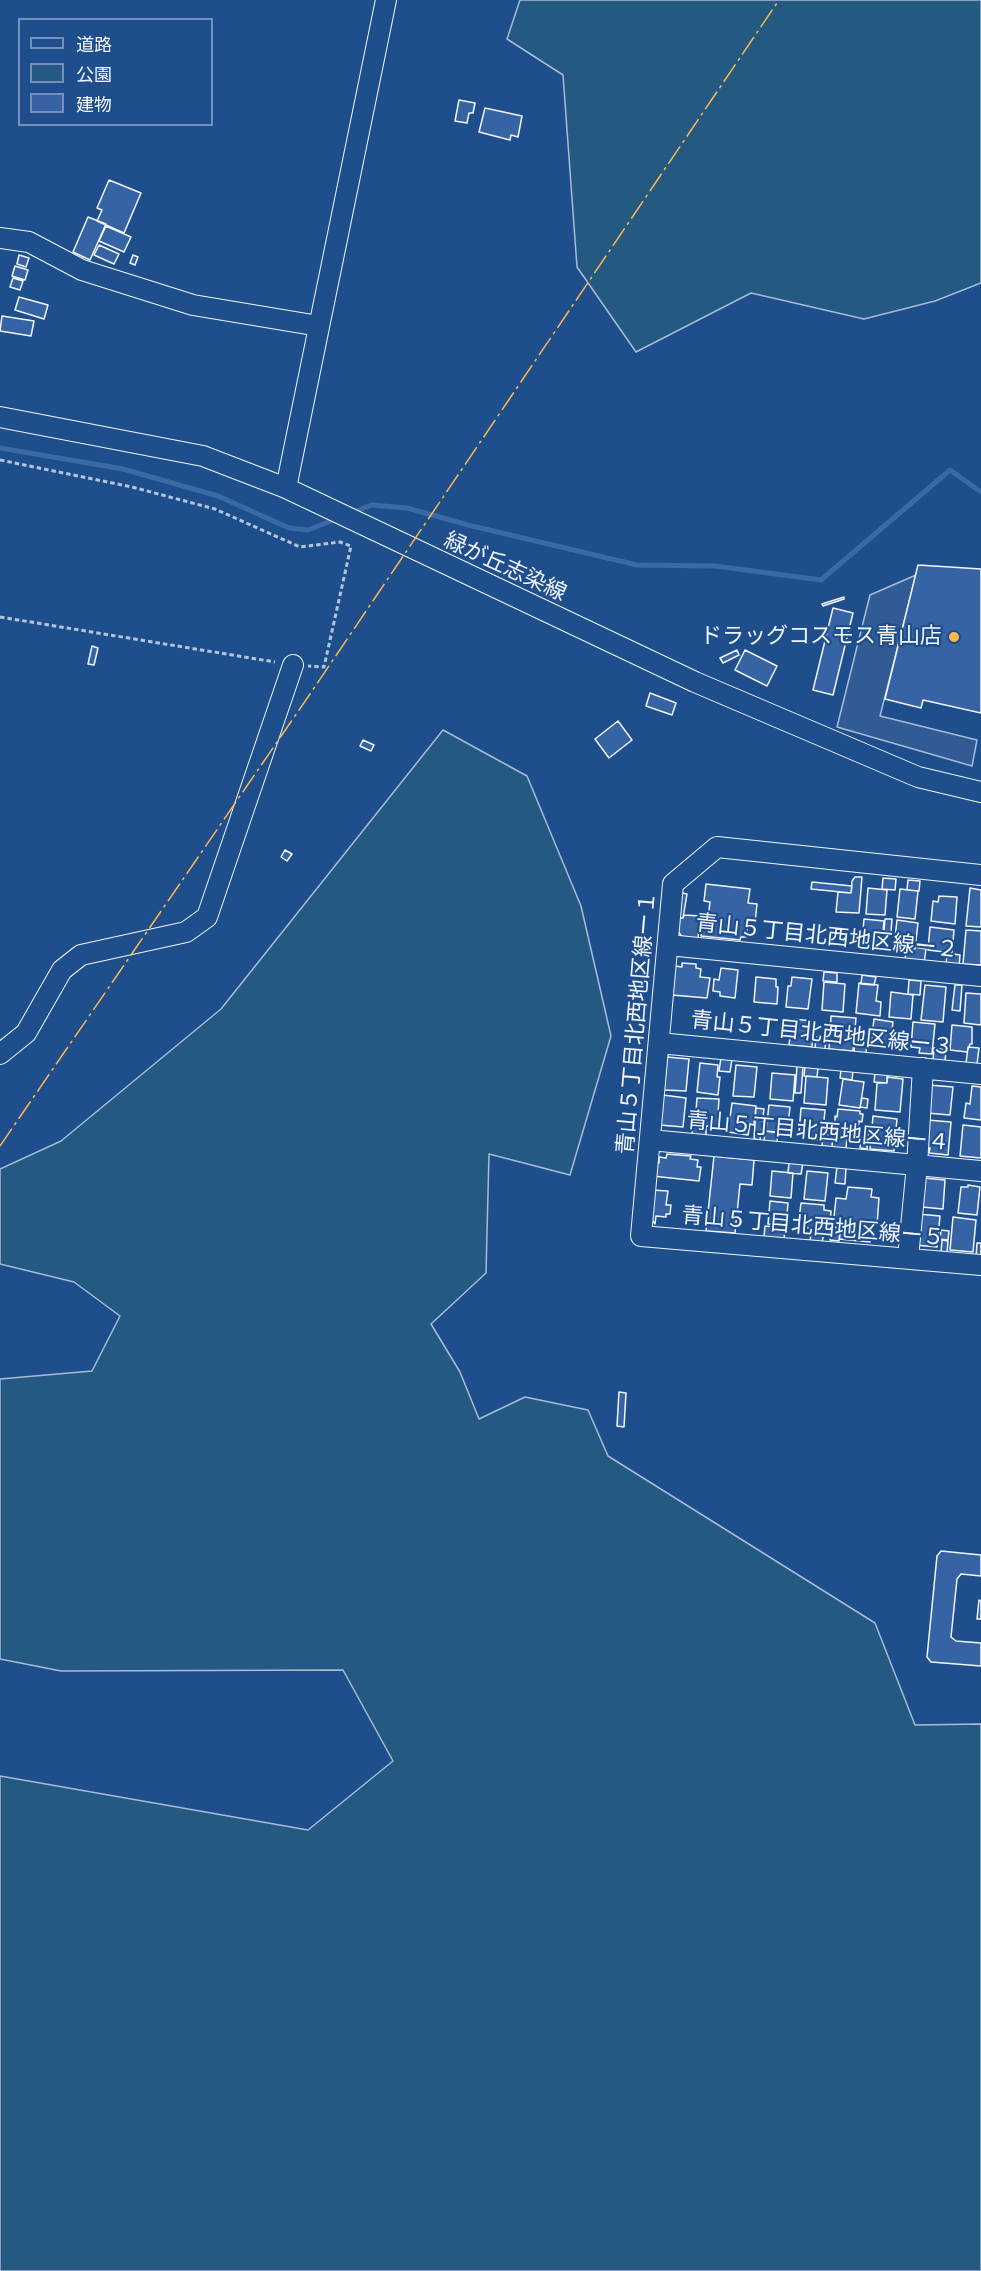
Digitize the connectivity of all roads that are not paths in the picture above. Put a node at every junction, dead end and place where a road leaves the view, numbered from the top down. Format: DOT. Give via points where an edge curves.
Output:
graph roads {
  1 [pos="386,0"];
  2 [pos="0,238"];
  3 [pos="319,326"];
  4 [pos="0,417"];
  5 [pos="286,488"];
  6 [pos="293,665"];
  7 [pos="981,792"];
  8 [pos="981,875"];
  9 [pos="668,945"];
  10 [pos="981,976"];
  11 [pos="659,1043"];
  12 [pos="0,1054"];
  13 [pos="923,1068"];
  14 [pos="981,1074"];
  15 [pos="650,1140"];
  16 [pos="917,1165"];
  17 [pos="981,1171"];
  18 [pos="641,1236"];
  19 [pos="908,1258"];
  20 [pos="981,1265"];
  1 -- 3 [label="street"];
  2 -- 3 [label="street" via="29,242 82,270 193,305"];
  3 -- 5 [label="street"];
  4 -- 5 [label="street, 緑が丘志染線" via="203,456"];
  5 -- 7 [label="street, 緑が丘志染線" via="695,682 918,777"];
  6 -- 12 [label="street" via="207,917 186,932 81,955 62,970 26,1033"];
  8 -- 9 [label="street, 青山５丁目北西地区線ー１" via="717,847 673,884"];
  9 -- 10 [label="street, 青山５丁目北西地区線ー２"];
  9 -- 11 [label="street, 青山５丁目北西地区線ー１"];
  11 -- 13 [label="street, 青山５丁目北西地区線ー３"];
  11 -- 15 [label="street, 青山５丁目北西地区線ー１"];
  13 -- 14 [label="street, 青山５丁目北西地区線ー３"];
  13 -- 16 [label="street"];
  15 -- 16 [label="street, 青山５丁目北西地区線ー４"];
  15 -- 18 [label="street, 青山５丁目北西地区線ー１"];
  16 -- 17 [label="street, 青山５丁目北西地区線ー４"];
  16 -- 19 [label="street"];
  18 -- 19 [label="street, 青山５丁目北西地区線ー５"];
  19 -- 20 [label="street, 青山５丁目北西地区線ー５"];
}
